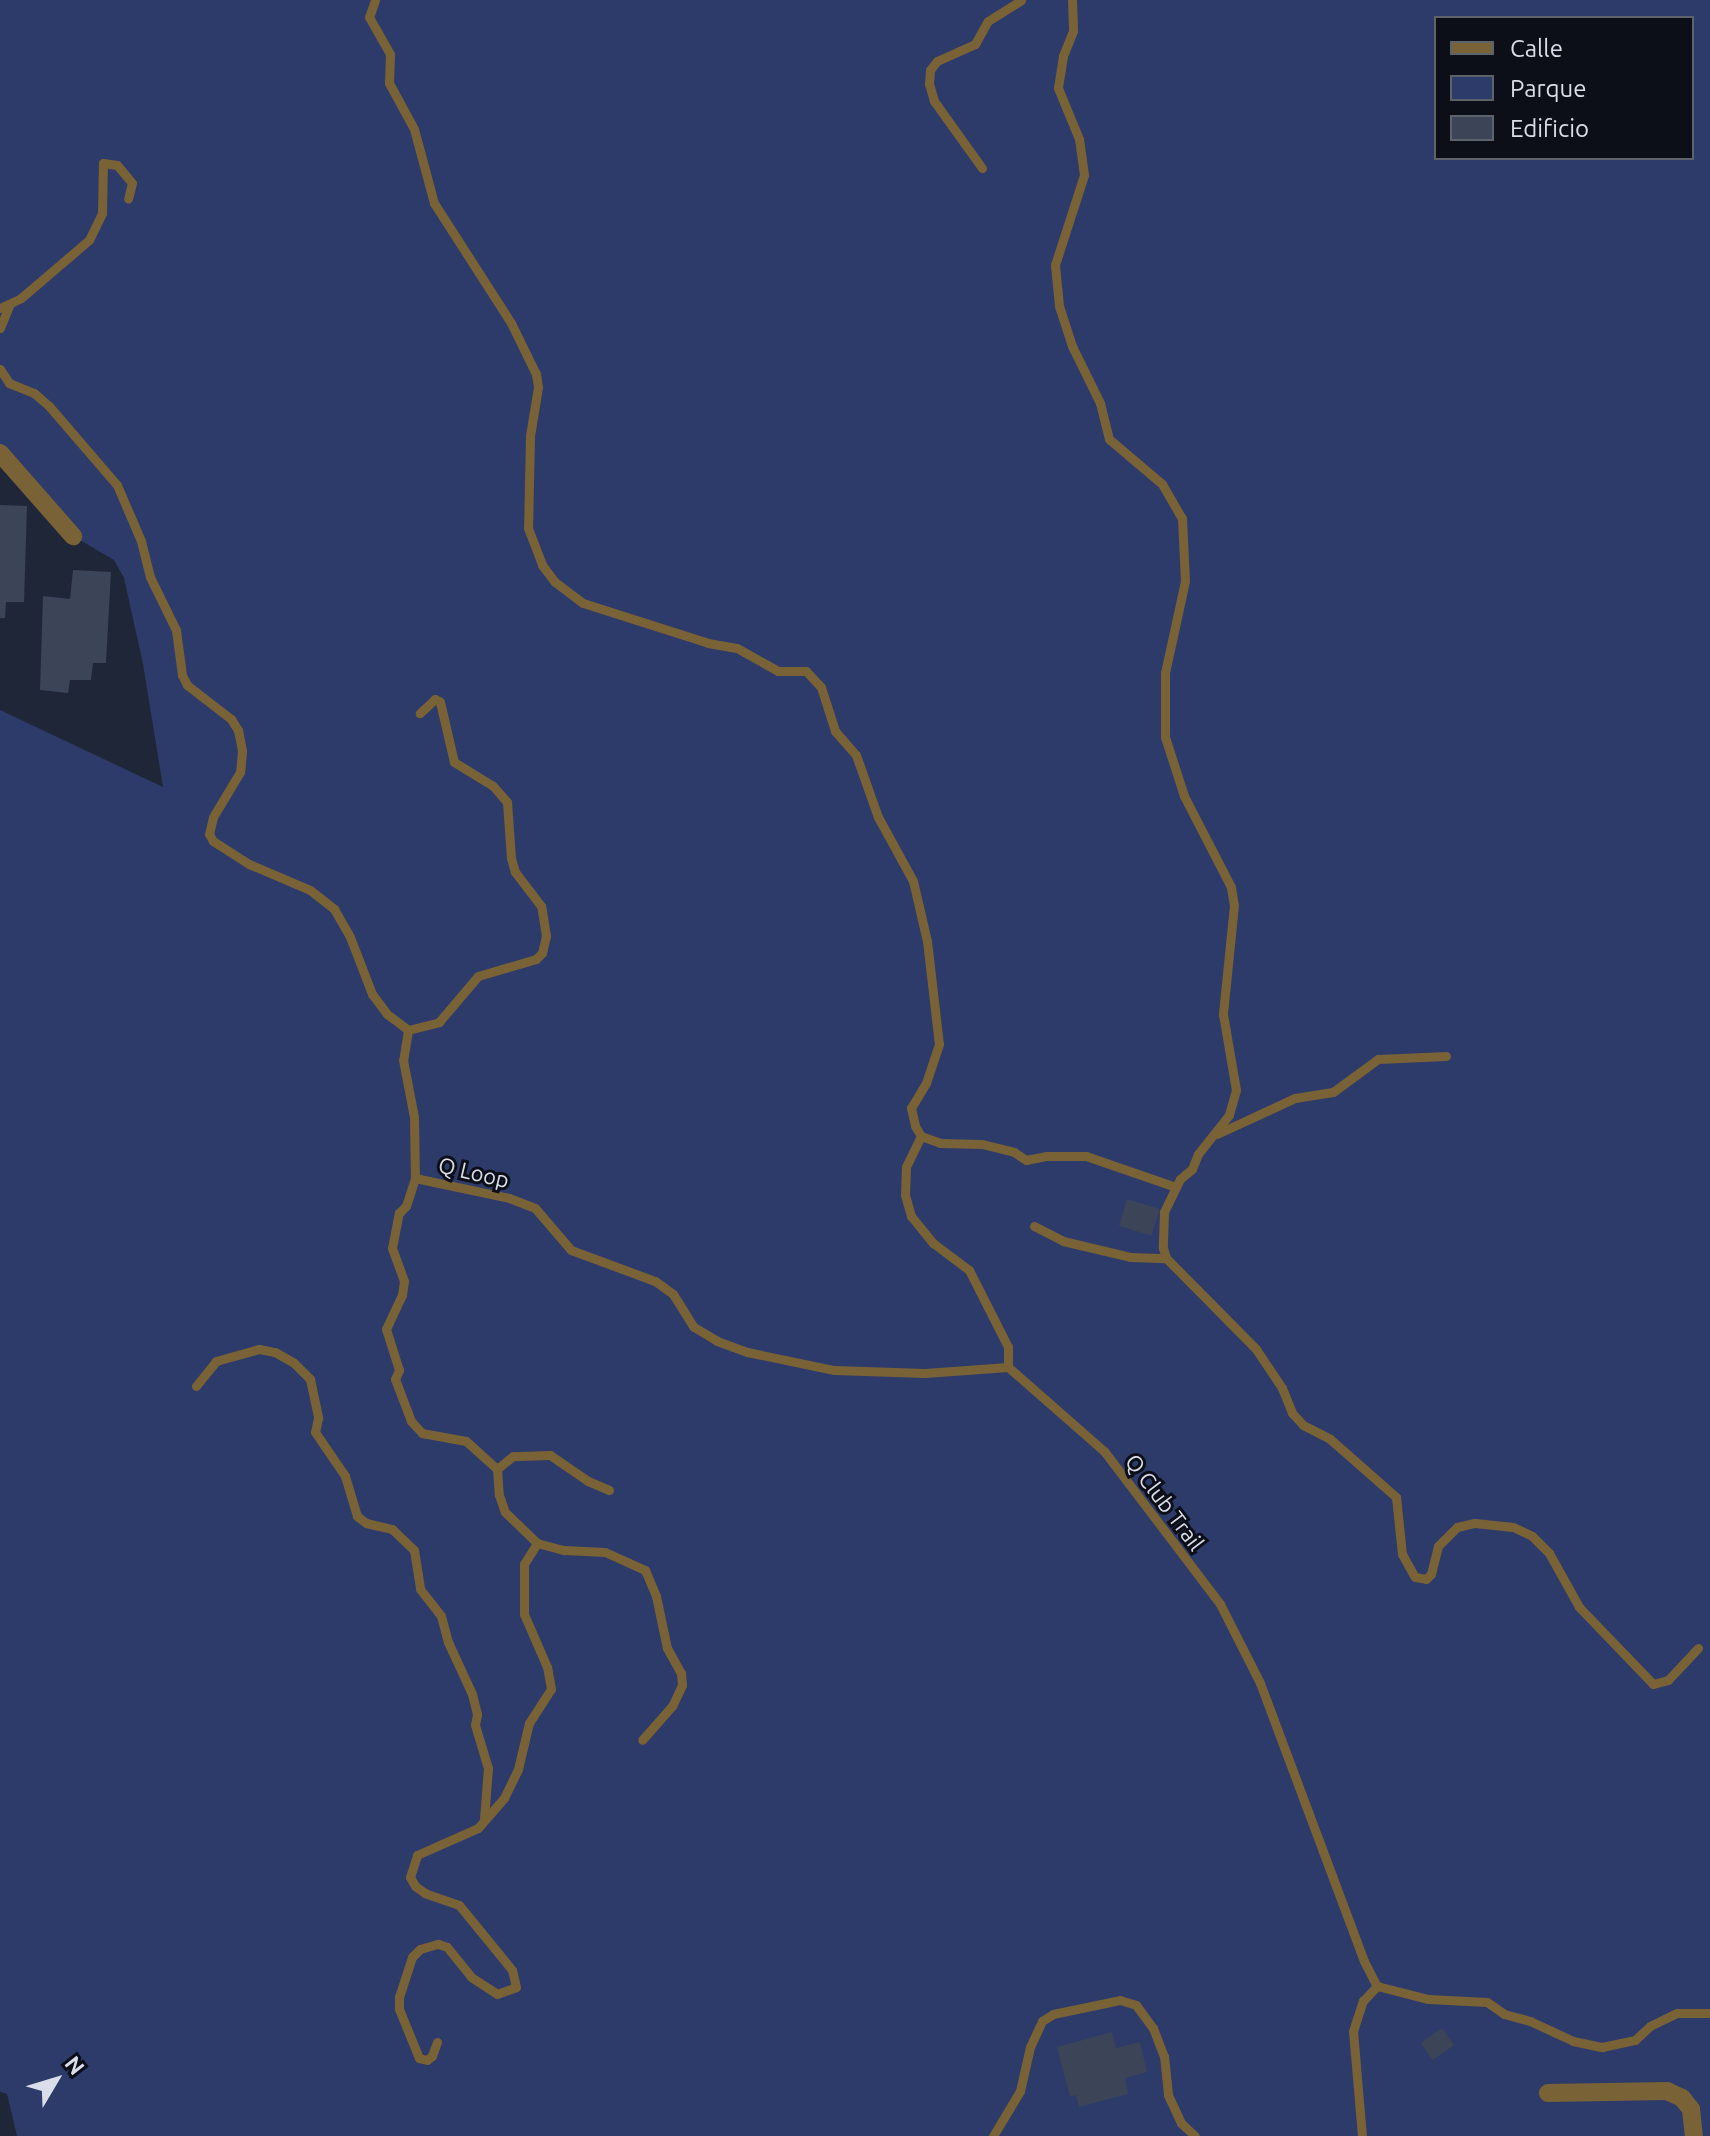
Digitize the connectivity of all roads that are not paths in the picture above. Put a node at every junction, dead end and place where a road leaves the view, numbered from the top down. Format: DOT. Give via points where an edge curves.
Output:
graph roads {
  1 [pos="375,0"];
  2 [pos="1021,0"];
  3 [pos="1072,0"];
  4 [pos="982,168"];
  5 [pos="128,199"];
  6 [pos="5,307"];
  7 [pos="0,328"];
  8 [pos="0,369"];
  9 [pos="0,453"];
  10 [pos="73,536"];
  11 [pos="420,713"];
  12 [pos="408,1030"];
  13 [pos="1446,1056"];
  14 [pos="921,1136"];
  15 [pos="1214,1136"];
  16 [pos="415,1178"];
  17 [pos="1176,1187"];
  18 [pos="1034,1226"];
  19 [pos="1166,1258"];
  20 [pos="1008,1367"];
  21 [pos="196,1386"];
  22 [pos="497,1469"];
  23 [pos="609,1490"];
  24 [pos="537,1543"];
  25 [pos="1698,1648"];
  26 [pos="642,1740"];
  27 [pos="484,1819"];
  28 [pos="1377,1986"];
  29 [pos="1710,2013"];
  30 [pos="437,2042"];
  31 [pos="1548,2093"];
  32 [pos="993,2136"];
  33 [pos="1195,2136"];
  34 [pos="1362,2136"];
  35 [pos="1694,2136"];
  1 -- 14 [label="lane" via="369,17 390,54 389,83 414,129 434,203 511,323 536,374 528,528 542,565 583,603 737,648 778,671 806,671 821,687 835,731 856,755 878,817 913,881 927,941 939,1044 911,1108"];
  2 -- 4 [label="lane" via="988,21 975,44 937,61 930,70 934,101"];
  3 -- 15 [label="lane" via="1073,31 1058,88 1079,139 1084,175 1055,265 1056,284 1063,323 1100,403 1109,439 1162,484 1182,518 1185,581 1165,673 1165,737 1184,796 1231,887 1234,905 1223,1014 1236,1090 1229,1115"];
  5 -- 6 [label="lane" via="132,183 117,165 103,163 102,213 89,240"];
  6 -- 7 [label="lane"];
  8 -- 12 [label="lane" via="9,383 49,406 117,485 150,577 176,630 182,675 238,730 240,772 213,817 213,841 249,864 310,890 334,909 372,994"];
  9 -- 10 [label="street"];
  11 -- 12 [label="lane" via="435,699 440,702 454,762 493,786 507,802 515,872 541,906 546,936 536,959 478,976 439,1022"];
  12 -- 16 [label="lane" via="403,1060 414,1117"];
  13 -- 15 [label="lane" via="1378,1059 1333,1092 1295,1098"];
  14 -- 17 [label="lane" via="940,1143 982,1144 1026,1160 1095,1158"];
  14 -- 20 [label="lane" via="906,1167 911,1216 933,1243 969,1270 1008,1347"];
  15 -- 17 [label="lane"];
  16 -- 20 [label="lane, Q Loop" via="535,1208 571,1250 655,1281 673,1294 694,1327 747,1352 834,1370 925,1373"];
  16 -- 22 [label="lane, Q Loop" via="399,1213 392,1248 404,1281 386,1329 399,1370 395,1379 411,1421 422,1433 466,1441"];
  17 -- 19 [label="lane" via="1164,1212"];
  18 -- 19 [label="lane" via="1063,1241 1130,1257"];
  19 -- 25 [label="lane" via="1256,1349 1303,1425 1330,1439 1396,1497 1402,1554 1415,1577 1431,1574 1438,1546 1457,1527 1513,1527 1549,1553 1579,1607 1653,1684 1668,1680"];
  20 -- 28 [label="lane, Q Club Trail" via="1104,1451 1220,1604 1260,1683"];
  21 -- 27 [label="lane" via="216,1361 259,1349 294,1363 310,1379 318,1418 315,1432 345,1476 357,1516 392,1529 414,1550 420,1589 441,1616 475,1704 475,1725 488,1768"];
  22 -- 23 [label="lane" via="513,1456 550,1455"];
  22 -- 24 [label="lane" via="505,1512"];
  24 -- 26 [label="lane" via="605,1552 645,1570 682,1685 672,1706"];
  24 -- 27 [label="lane" via="524,1564 524,1614 551,1689 529,1723 511,1786"];
  27 -- 30 [label="lane" via="458,1840 417,1855 410,1877 425,1893 459,1905 512,1970 516,1987 497,1994 471,1977 447,1947 420,1949 412,1957 399,2009 419,2058 432,2056"];
  28 -- 29 [label="lane" via="1428,1999 1487,2002 1504,2014 1602,2047 1635,2040 1677,2013"];
  28 -- 34 [label="lane" via="1363,2001 1353,2031"];
  31 -- 35 [label="street" via="1667,2091 1691,2109"];
  32 -- 33 [label="lane" via="1020,2091 1042,2021 1120,2000 1136,2005 1153,2028 1164,2056 1168,2095 1181,2123"];
}
